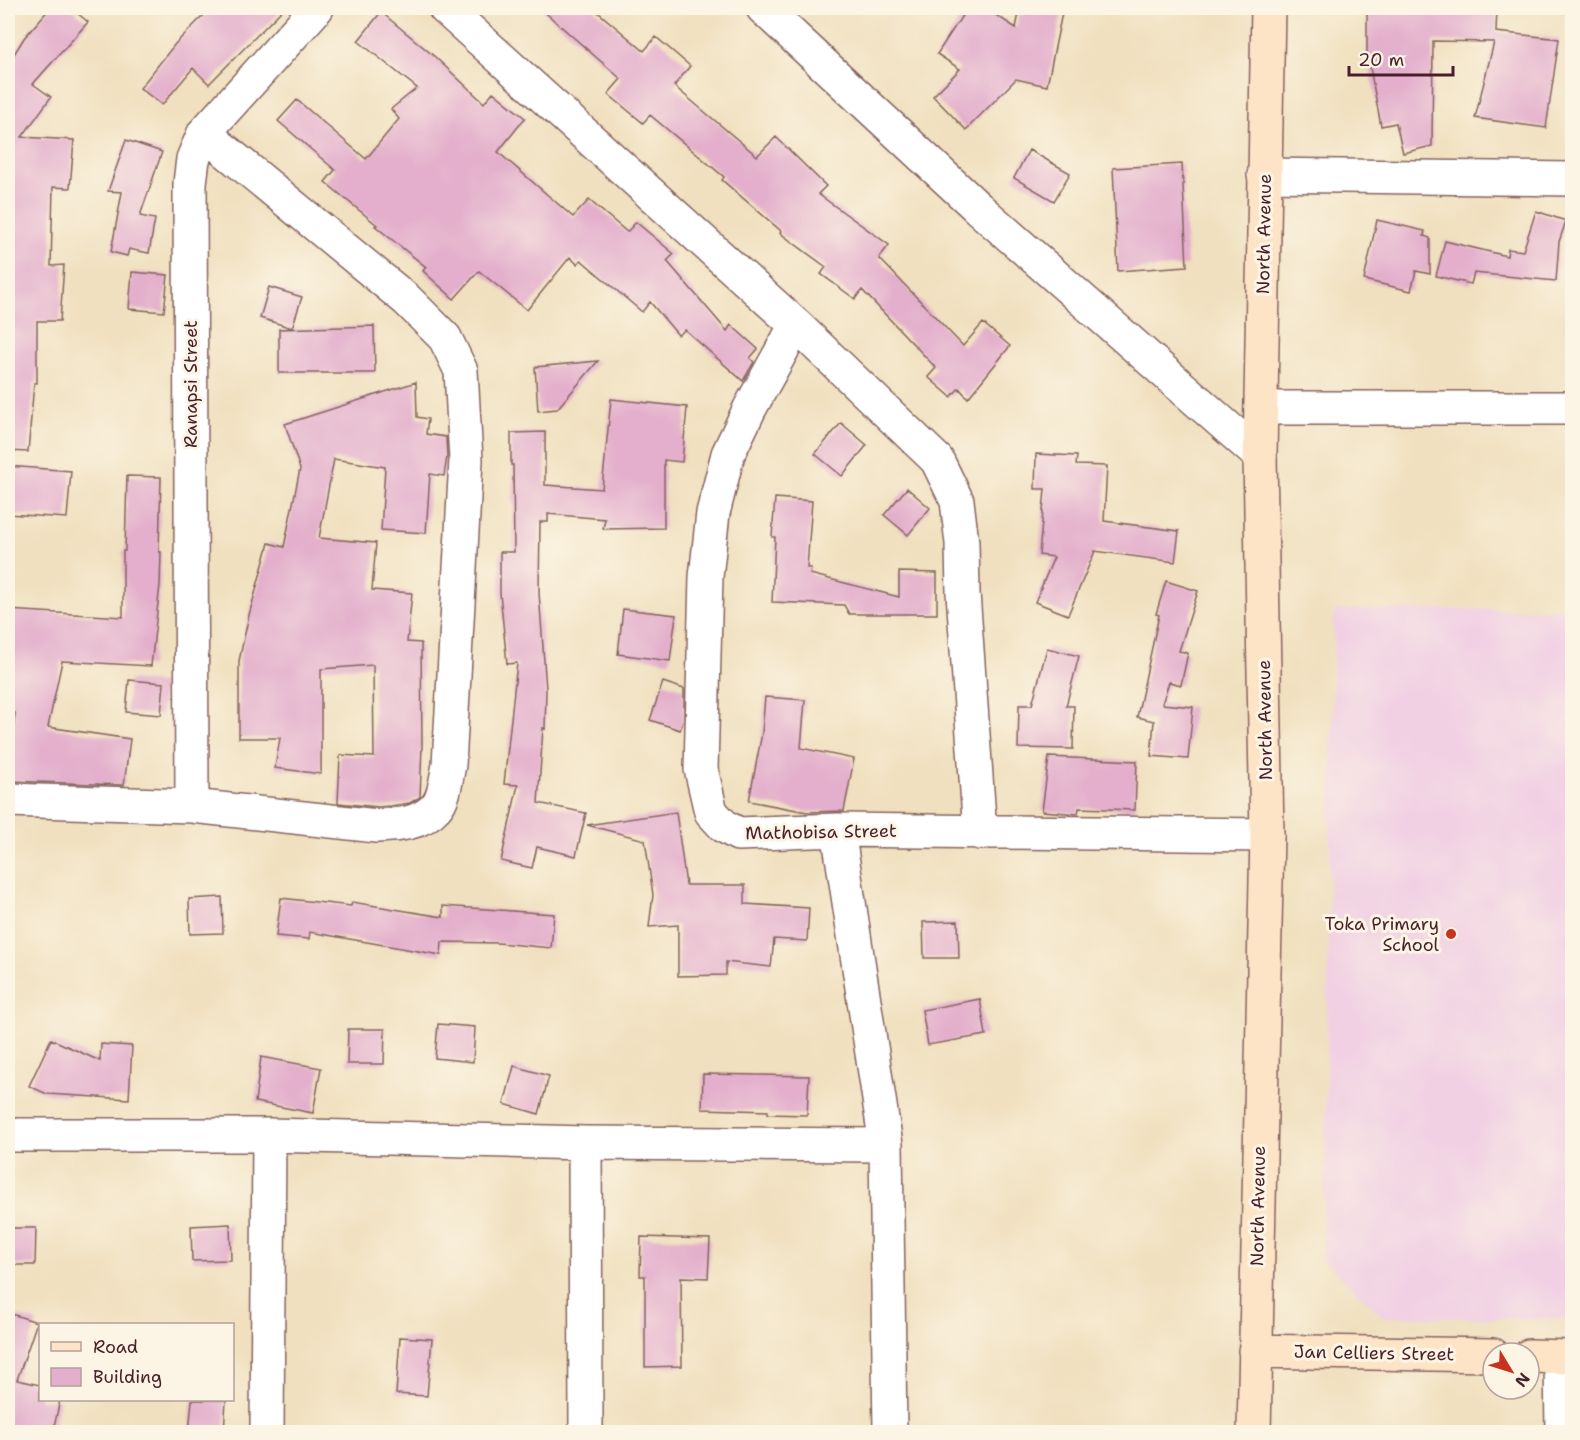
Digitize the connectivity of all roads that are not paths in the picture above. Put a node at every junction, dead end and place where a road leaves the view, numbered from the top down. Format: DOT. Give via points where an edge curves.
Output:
graph roads {
  1 [pos="317,8"];
  2 [pos="446,8"];
  3 [pos="764,8"];
  4 [pos="1268,8"];
  5 [pos="204,133"];
  6 [pos="1264,175"];
  7 [pos="1572,178"];
  8 [pos="796,325"];
  9 [pos="1261,408"];
  10 [pos="1572,408"];
  11 [pos="1260,456"];
  12 [pos="8,800"];
  13 [pos="192,806"];
  14 [pos="838,830"];
  15 [pos="980,833"];
  16 [pos="1267,835"];
  17 [pos="8,1135"];
  18 [pos="269,1135"];
  19 [pos="585,1143"];
  20 [pos="886,1144"];
  21 [pos="1255,1351"];
  22 [pos="1481,1355"];
  23 [pos="1541,1356"];
  24 [pos="1567,1357"];
  25 [pos="267,1432"];
  26 [pos="586,1432"];
  27 [pos="890,1432"];
  28 [pos="1254,1432"];
  29 [pos="1562,1432"];
  1 -- 5 [label="street, Ranapsi Street"];
  2 -- 8 [label="street"];
  3 -- 11 [label="street" via="978,208"];
  4 -- 6 [label="street, North Avenue"];
  5 -- 13 [label="street, Ranapsi Street" via="193,159 190,183"];
  5 -- 13 [label="street" via="407,300 445,338 461,372 466,460 448,765 437,806 404,825 377,826"];
  6 -- 7 [label="street"];
  6 -- 9 [label="street, North Avenue"];
  8 -- 14 [label="street, Mathobisa Street" via="728,454 713,513 706,577 701,769 711,812 738,834"];
  8 -- 15 [label="street" via="938,460 957,501"];
  9 -- 10 [label="street"];
  9 -- 11 [label="street, North Avenue"];
  11 -- 16 [label="street, North Avenue"];
  12 -- 13 [label="street"];
  14 -- 15 [label="street, Mathobisa Street"];
  14 -- 20 [label="street"];
  15 -- 16 [label="street, Mathobisa Street"];
  16 -- 21 [label="street, North Avenue"];
  17 -- 18 [label="street"];
  18 -- 19 [label="street"];
  18 -- 25 [label="street"];
  19 -- 20 [label="street"];
  19 -- 26 [label="street"];
  20 -- 27 [label="street"];
  21 -- 22 [label="street, Jan Celliers Street"];
  21 -- 28 [label="street, North Avenue"];
  23 -- 24 [label="street"];
  24 -- 29 [label="street"];
}
